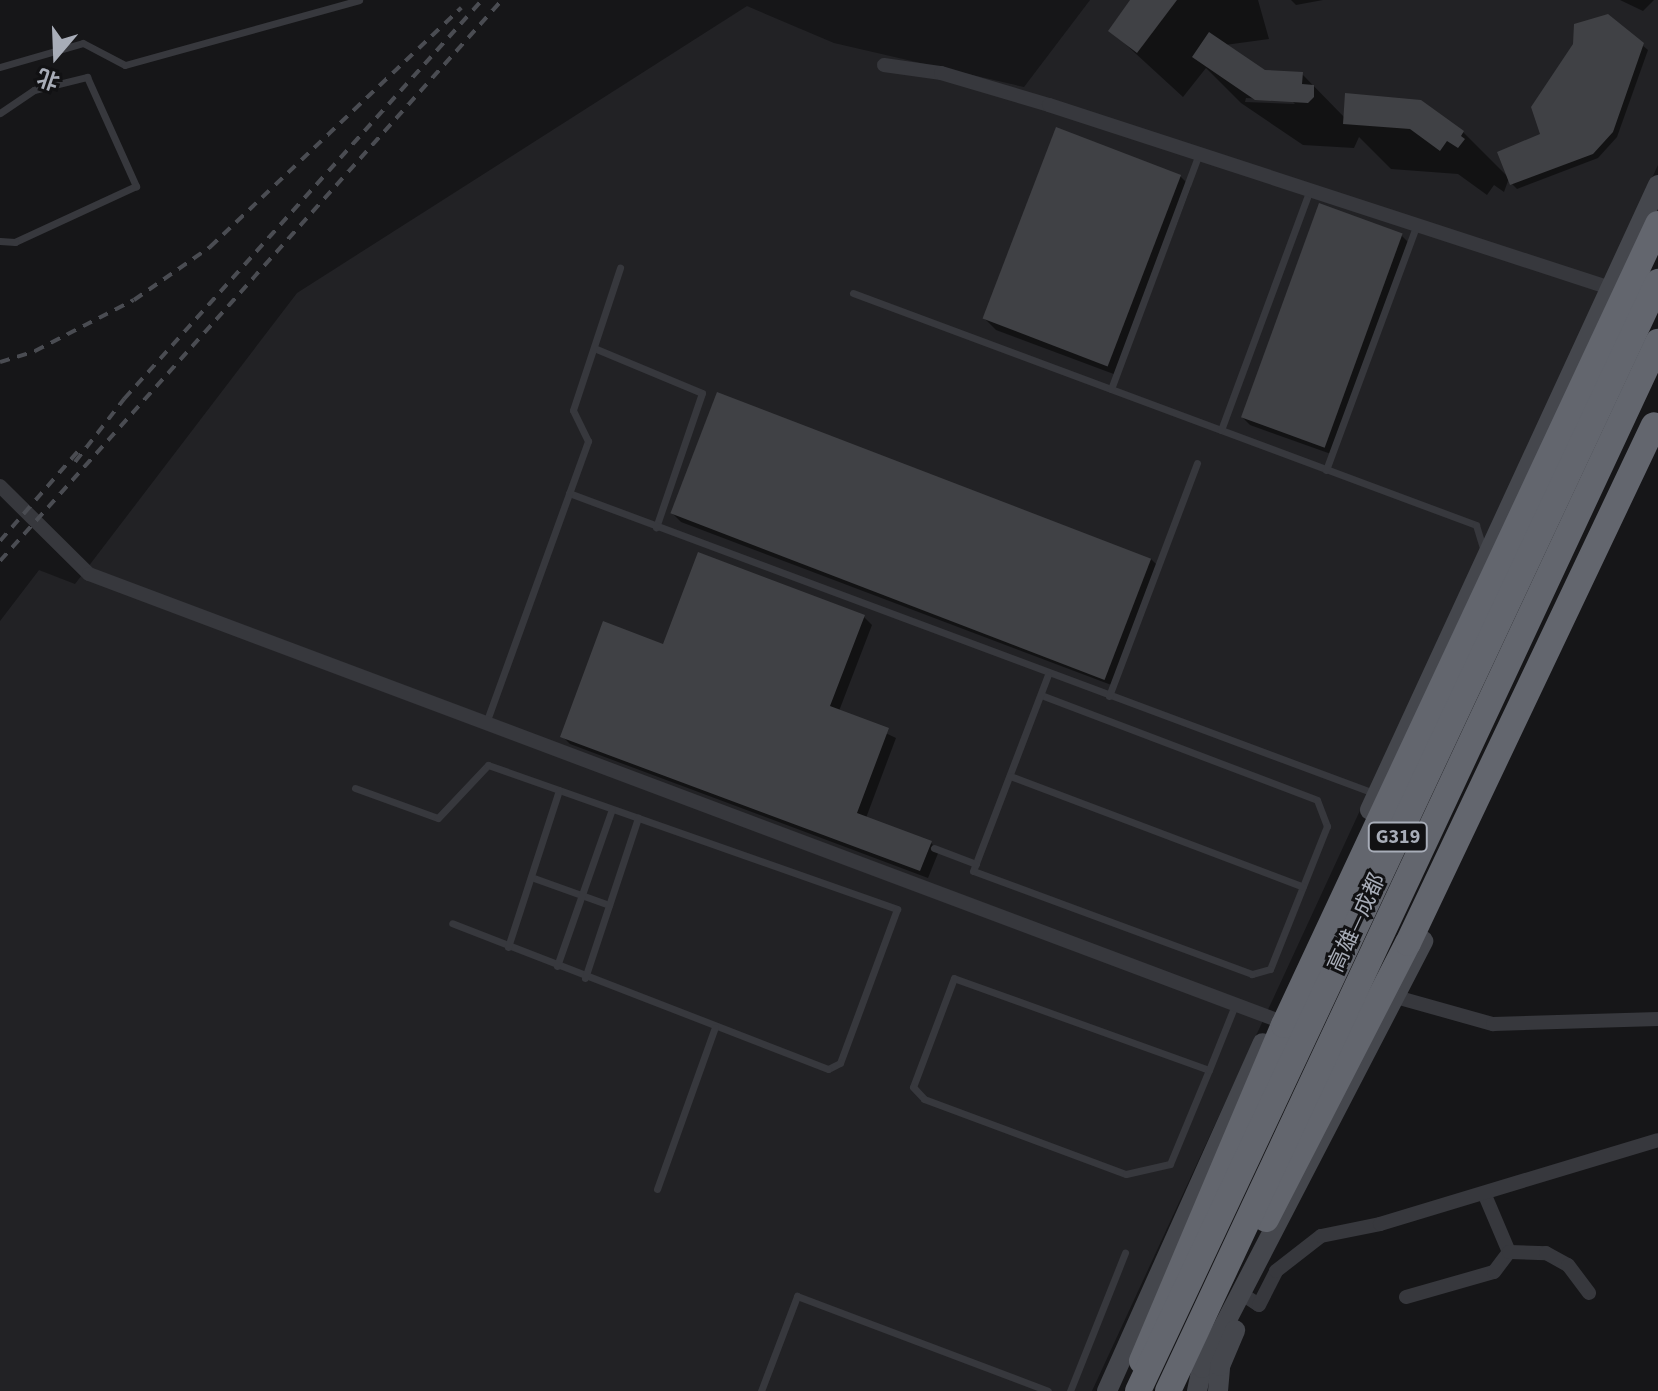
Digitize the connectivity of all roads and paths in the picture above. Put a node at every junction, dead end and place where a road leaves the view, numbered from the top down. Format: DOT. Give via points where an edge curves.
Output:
graph roads {
  1 [pos="359,0"];
  2 [pos="884,65"];
  3 [pos="0,67"];
  4 [pos="0,113"];
  5 [pos="1199,154"];
  6 [pos="1658,185"];
  7 [pos="1310,189"];
  8 [pos="1418,223"];
  9 [pos="1658,224"];
  10 [pos="0,241"];
  11 [pos="1658,263"];
  12 [pos="620,268"];
  13 [pos="1658,282"];
  14 [pos="1607,287"];
  15 [pos="853,293"];
  16 [pos="1658,342"];
  17 [pos="594,348"];
  18 [pos="1111,389"];
  19 [pos="1657,428"];
  20 [pos="1221,430"];
  21 [pos="1197,463"];
  22 [pos="1326,470"];
  23 [pos="3,491"];
  24 [pos="569,493"];
  25 [pos="656,527"];
  26 [pos="1485,555"];
  27 [pos="1048,675"];
  28 [pos="1041,695"];
  29 [pos="1109,696"];
  30 [pos="486,723"];
  31 [pos="1010,776"];
  32 [pos="355,788"];
  33 [pos="559,790"];
  34 [pos="1377,795"];
  35 [pos="612,809"];
  36 [pos="638,818"];
  37 [pos="934,848"];
  38 [pos="976,864"];
  39 [pos="531,877"];
  40 [pos="1303,887"];
  41 [pos="582,895"];
  42 [pos="609,905"];
  43 [pos="452,923"];
  44 [pos="508,947"];
  45 [pos="557,966"];
  46 [pos="585,978"];
  47 [pos="1396,997"];
  48 [pos="1235,1005"];
  49 [pos="1274,1019"];
  50 [pos="1658,1019"];
  51 [pos="715,1027"];
  52 [pos="1209,1070"];
  53 [pos="1658,1140"];
  54 [pos="657,1189"];
  55 [pos="1484,1193"];
  56 [pos="1509,1252"];
  57 [pos="1125,1253"];
  58 [pos="1589,1293"];
  59 [pos="1242,1294"];
  60 [pos="1406,1297"];
  61 [pos="1201,1324"];
  62 [pos="761,1391"];
  63 [pos="1048,1391"];
  64 [pos="1070,1391"];
  65 [pos="1107,1391"];
  66 [pos="1131,1391"];
  67 [pos="1138,1391"];
  68 [pos="1146,1391"];
  69 [pos="1168,1391"];
  70 [pos="1197,1391"];
  71 [pos="1218,1391"];
  1 -- 3 [label="lane" via="125,65 83,43"];
  2 -- 5 [label="street" via="941,73"];
  4 -- 10 [label="lane" via="34,90 87,77 136,186 15,242"];
  5 -- 7 [label="street"];
  5 -- 18 [label="lane"];
  6 -- 14 [label="main road"];
  7 -- 8 [label="street"];
  7 -- 20 [label="lane"];
  8 -- 14 [label="street"];
  8 -- 22 [label="lane"];
  9 -- 66 [label="highway" via="1278,1040 1159,1310"];
  11 -- 68 [label="main road" via="1172,1307"];
  12 -- 17 [label="lane"];
  13 -- 67 [label="highway, 高雄—成都 / G319, bridge"];
  14 -- 26 [label="main road"];
  15 -- 18 [label="lane"];
  16 -- 61 [label="highway, 高雄—成都 / G319"];
  17 -- 24 [label="lane" via="573,410 588,441"];
  17 -- 25 [label="lane" via="702,393"];
  18 -- 20 [label="lane"];
  19 -- 47 [label="main road"];
  19 -- 61 [label="highway" via="1552,631 1408,943 1288,1181"];
  20 -- 22 [label="lane"];
  21 -- 29 [label="lane"];
  22 -- 26 [label="lane" via="1476,525"];
  23 -- 30 [label="street" via="89,574"];
  24 -- 25 [label="lane"];
  24 -- 30 [label="lane"];
  25 -- 27 [label="lane"];
  26 -- 34 [label="main road"];
  27 -- 28 [label="lane"];
  27 -- 29 [label="lane"];
  28 -- 31 [label="lane"];
  28 -- 40 [label="lane" via="1317,800 1327,826"];
  29 -- 34 [label="lane"];
  30 -- 48 [label="street"];
  31 -- 38 [label="lane"];
  31 -- 40 [label="lane"];
  32 -- 33 [label="lane" via="438,818 488,765"];
  33 -- 35 [label="lane"];
  33 -- 39 [label="lane"];
  34 -- 49 [label="main road"];
  35 -- 36 [label="lane"];
  35 -- 41 [label="lane"];
  36 -- 42 [label="lane"];
  36 -- 51 [label="lane" via="897,909 840,1063 828,1069"];
  37 -- 38 [label="lane"];
  38 -- 40 [label="lane" via="973,871 1252,974 1270,969"];
  39 -- 41 [label="lane"];
  39 -- 44 [label="lane"];
  41 -- 42 [label="lane"];
  41 -- 45 [label="lane"];
  42 -- 46 [label="lane"];
  43 -- 44 [label="lane"];
  44 -- 45 [label="lane"];
  45 -- 46 [label="lane"];
  46 -- 51 [label="lane"];
  47 -- 50 [label="street" via="1493,1024"];
  47 -- 59 [label="main road"];
  48 -- 49 [label="street"];
  48 -- 52 [label="lane"];
  49 -- 65 [label="main road"];
  51 -- 54 [label="lane"];
  52 -- 52 [label="lane" via="1170,1164 1126,1174 924,1099 913,1087 954,978"];
  53 -- 55 [label="street"];
  55 -- 56 [label="street"];
  55 -- 59 [label="street" via="1321,1236 1276,1271 1259,1305"];
  56 -- 58 [label="street" via="1546,1253 1568,1265"];
  56 -- 60 [label="street" via="1494,1272"];
  57 -- 64 [label="lane"];
  59 -- 70 [label="main road" via="1202,1368"];
  59 -- 71 [label="main road" via="1239,1319 1220,1366"];
  61 -- 69 [label="highway, 高雄—成都 / G319"];
  62 -- 63 [label="lane" via="797,1296"];
}
